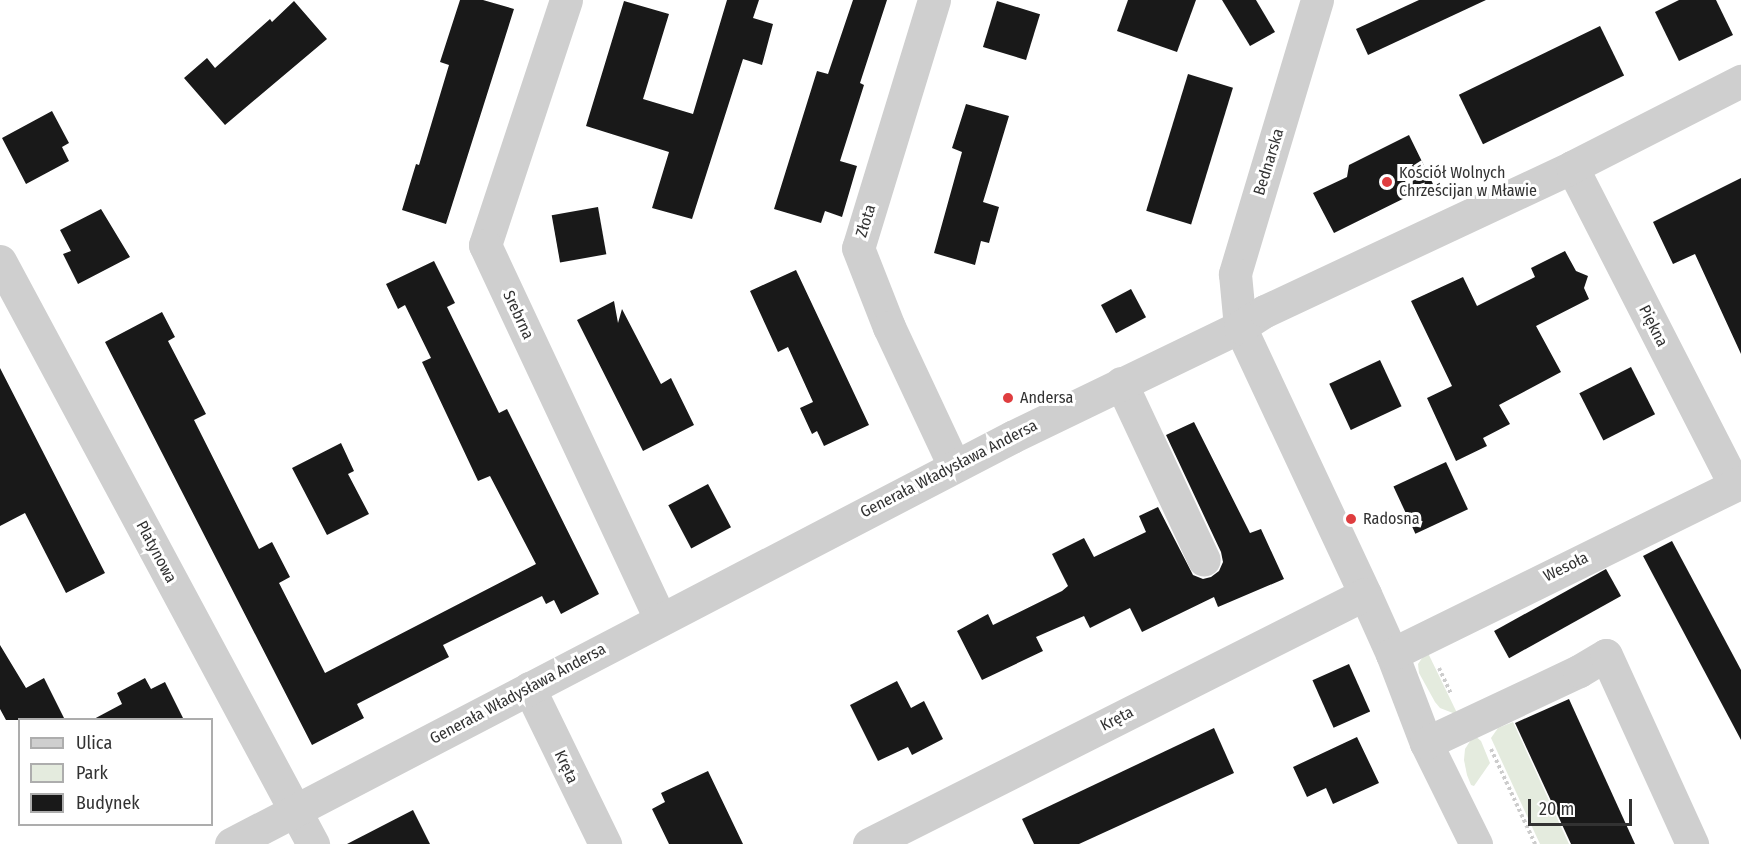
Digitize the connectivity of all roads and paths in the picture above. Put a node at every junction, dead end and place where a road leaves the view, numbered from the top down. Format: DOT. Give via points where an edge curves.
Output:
graph roads {
  1 [pos="566,0"];
  2 [pos="934,0"];
  3 [pos="1317,0"];
  4 [pos="1741,81"];
  5 [pos="1572,167"];
  6 [pos="0,261"];
  7 [pos="1240,327"];
  8 [pos="1121,383"];
  9 [pos="954,466"];
  10 [pos="1738,483"];
  11 [pos="1204,560"];
  12 [pos="1365,594"];
  13 [pos="660,619"];
  14 [pos="1424,636"];
  15 [pos="1392,654"];
  16 [pos="529,688"];
  17 [pos="1477,718"];
  18 [pos="1426,743"];
  19 [pos="295,812"];
  20 [pos="904,836"];
  21 [pos="231,844"];
  22 [pos="312,844"];
  23 [pos="605,844"];
  24 [pos="869,844"];
  25 [pos="1476,844"];
  26 [pos="1535,844"];
  27 [pos="1692,844"];
  1 -- 13 [label="street, Srebrna" via="485,245"];
  2 -- 9 [label="street, Złota" via="858,248 889,327"];
  3 -- 7 [label="street, Bednarska" via="1235,274"];
  4 -- 5 [label="street, Generała Władysława Andersa"];
  5 -- 7 [label="street, Generała Władysława Andersa" via="1265,311"];
  5 -- 10 [label="street, Piękna"];
  6 -- 19 [label="street, Platynowa"];
  7 -- 8 [label="street, Generała Władysława Andersa"];
  7 -- 12 [label="street"];
  8 -- 9 [label="street, Generała Władysława Andersa"];
  8 -- 11 [label="street"];
  9 -- 13 [label="street, Generała Władysława Andersa"];
  10 -- 14 [label="street, Wesoła"];
  12 -- 15 [label="street"];
  12 -- 20 [label="street, Kręta"];
  13 -- 16 [label="street, Generała Władysława Andersa"];
  14 -- 15 [label="street, Wesoła"];
  14 -- 17 [label="path" via="1459,712"];
  15 -- 18 [label="street"];
  16 -- 19 [label="street, Generała Władysława Andersa"];
  16 -- 23 [label="street, Kręta"];
  17 -- 18 [label="street"];
  17 -- 26 [label="path"];
  17 -- 27 [label="street" via="1606,655"];
  18 -- 25 [label="street"];
  19 -- 21 [label="street, Generała Władysława Andersa"];
  19 -- 22 [label="street, Platynowa"];
  20 -- 24 [label="street, Kręta"];
}
